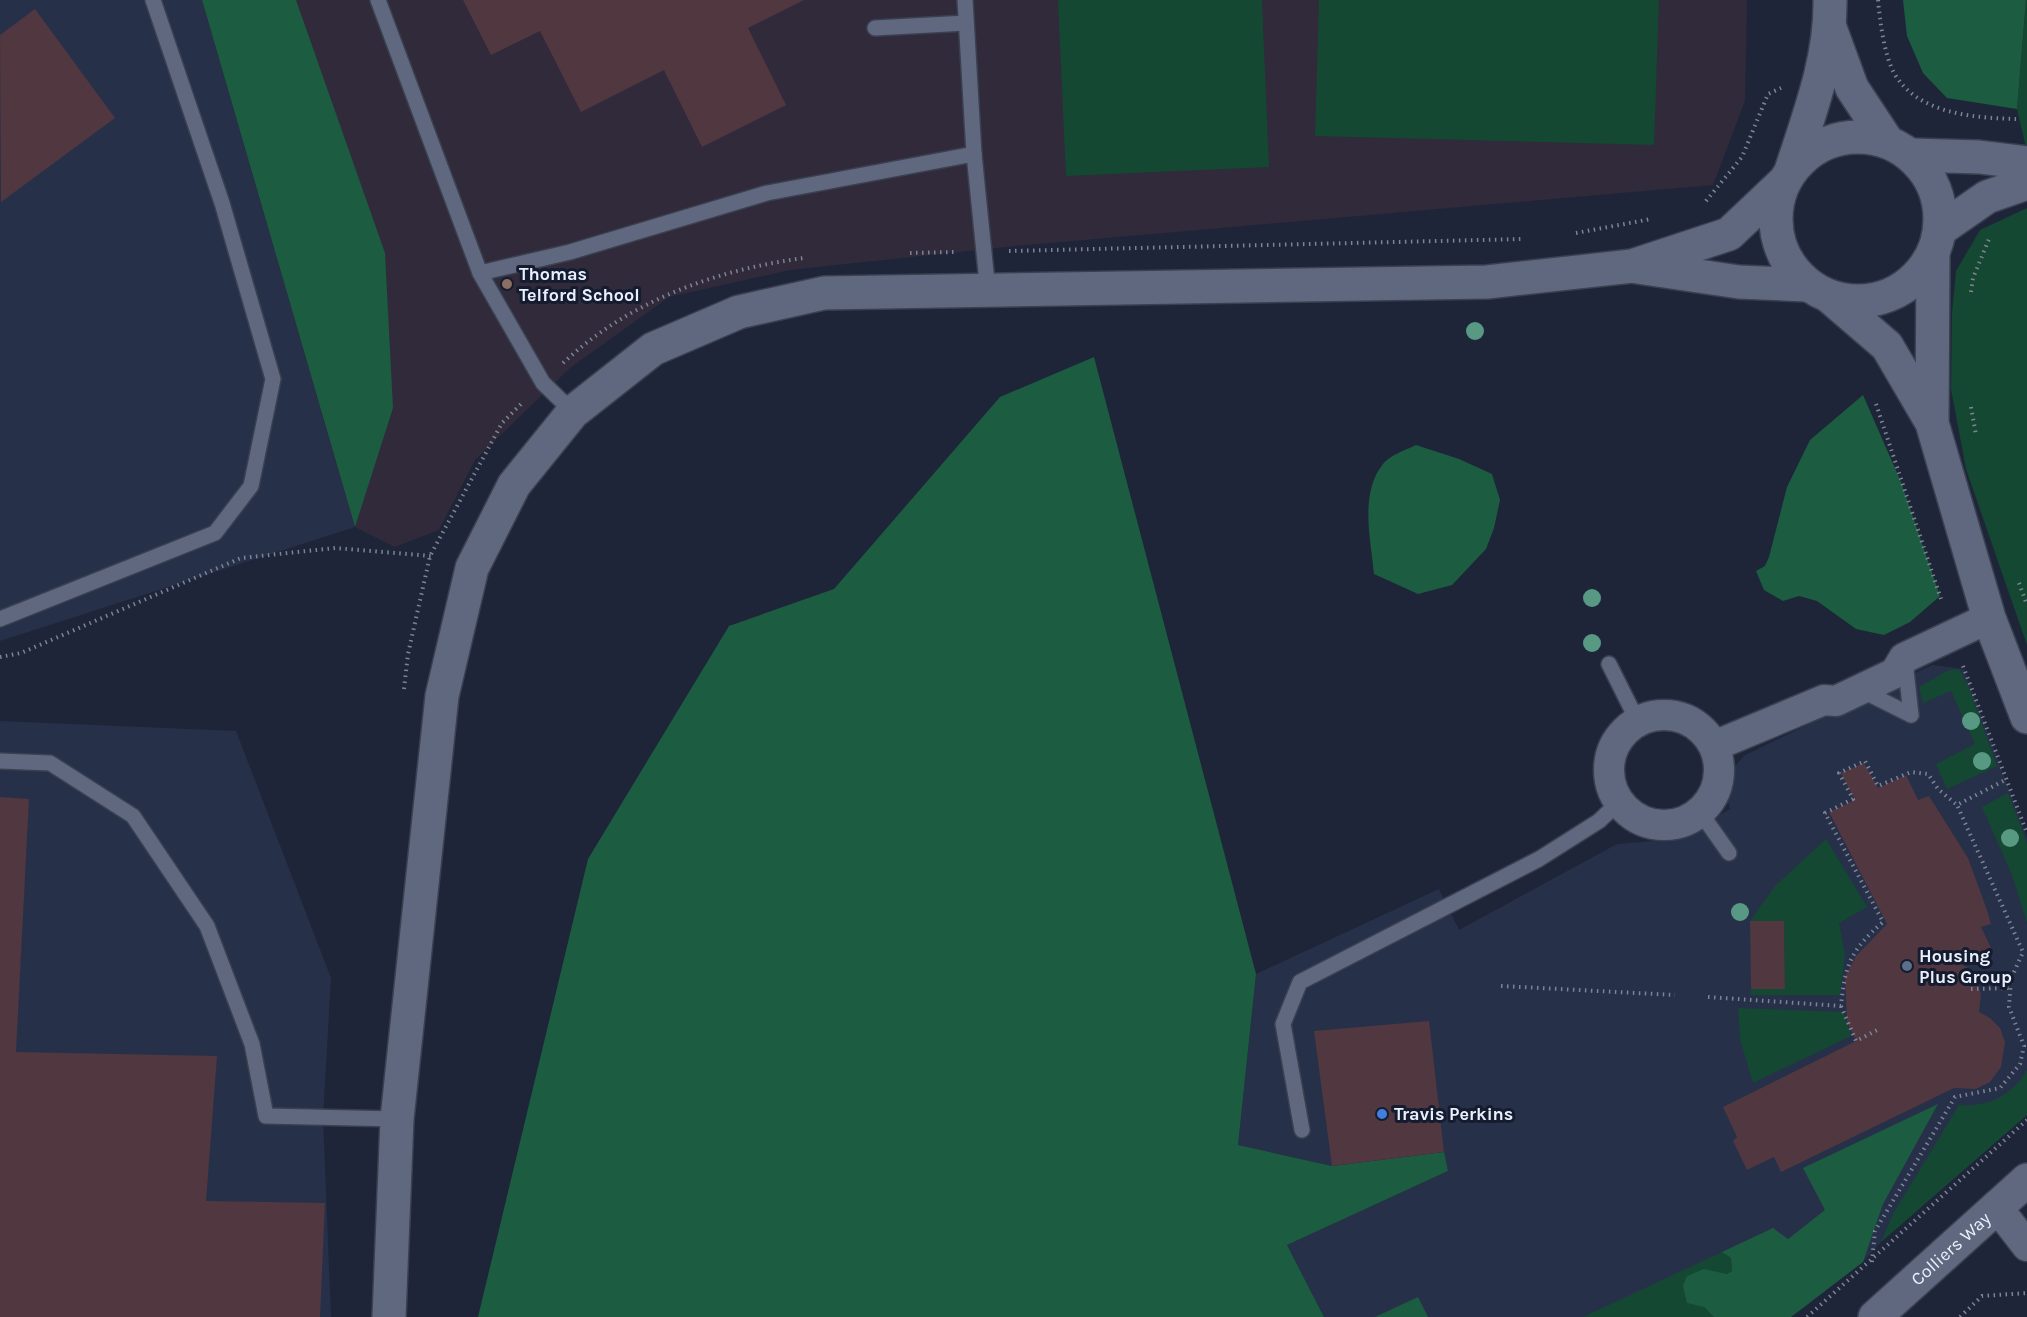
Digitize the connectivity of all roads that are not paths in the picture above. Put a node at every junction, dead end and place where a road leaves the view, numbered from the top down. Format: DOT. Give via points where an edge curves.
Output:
graph roads {
  1 [pos="153,0"];
  2 [pos="378,0"];
  3 [pos="965,0"];
  4 [pos="1830,14"];
  5 [pos="966,23"];
  6 [pos="875,28"];
  7 [pos="1899,148"];
  8 [pos="974,154"];
  9 [pos="2027,163"];
  10 [pos="1788,176"];
  11 [pos="2027,183"];
  12 [pos="1937,242"];
  13 [pos="1632,266"];
  14 [pos="480,273"];
  15 [pos="1818,291"];
  16 [pos="988,292"];
  17 [pos="573,412"];
  18 [pos="1932,423"];
  19 [pos="1989,618"];
  20 [pos="0,619"];
  21 [pos="1904,658"];
  22 [pos="1609,664"];
  23 [pos="1860,690"];
  24 [pos="1824,700"];
  25 [pos="2027,717"];
  26 [pos="1638,722"];
  27 [pos="1714,746"];
  28 [pos="0,761"];
  29 [pos="1619,802"];
  30 [pos="1700,812"];
  31 [pos="1729,853"];
  32 [pos="397,1119"];
  33 [pos="1302,1130"];
  34 [pos="2027,1179"];
  35 [pos="1996,1206"];
  36 [pos="2027,1246"];
  37 [pos="389,1317"];
  38 [pos="1875,1317"];
  1 -- 20 [label="lane" via="222,203 273,379 251,486 215,533"];
  2 -- 14 [label="lane"];
  3 -- 5 [label="lane"];
  4 -- 7 [label="street" via="1852,88"];
  4 -- 10 [label="street" via="1816,94"];
  5 -- 6 [label="lane"];
  5 -- 8 [label="lane"];
  7 -- 9 [label="street"];
  7 -- 10 [label="street" via="1858,136 1829,142 1803,157"];
  7 -- 12 [label="street" via="1929,175 1940,201"];
  8 -- 14 [label="lane" via="767,193 570,252"];
  8 -- 16 [label="lane"];
  10 -- 13 [label="street" via="1729,234"];
  10 -- 15 [label="street" via="1776,208 1777,236 1788,263"];
  11 -- 12 [label="street" via="1987,196"];
  12 -- 15 [label="street" via="1916,279 1890,296 1860,303"];
  12 -- 18 [label="street"];
  13 -- 15 [label="street"];
  13 -- 16 [label="street" via="1487,282"];
  14 -- 17 [label="lane" via="543,383"];
  15 -- 18 [label="street" via="1887,346"];
  16 -- 17 [label="street" via="824,293 739,312 653,349"];
  17 -- 32 [label="street" via="514,485 472,568 442,696"];
  18 -- 19 [label="street"];
  19 -- 21 [label="street"];
  19 -- 25 [label="street"];
  21 -- 23 [label="street" via="1895,673"];
  21 -- 23 [label="lane" via="1911,715"];
  21 -- 24 [label="street" via="1893,656 1826,687"];
  22 -- 26 [label="lane"];
  23 -- 24 [label="street" via="1836,701"];
  24 -- 27 [label="street"];
  26 -- 27 [label="street" via="1654,716 1689,721"];
  26 -- 29 [label="street" via="1625,732 1611,758 1609,773"];
  27 -- 30 [label="street" via="1718,781"];
  28 -- 32 [label="lane" via="50,763 133,816 207,926 252,1044 266,1116"];
  29 -- 30 [label="street" via="1648,823 1675,824"];
  29 -- 33 [label="lane" via="1599,821 1539,859 1300,982 1283,1024"];
  30 -- 31 [label="lane"];
  32 -- 37 [label="street"];
  34 -- 35 [label="street, Colliers Way"];
  35 -- 36 [label="street"];
  35 -- 38 [label="street, Colliers Way"];
}
